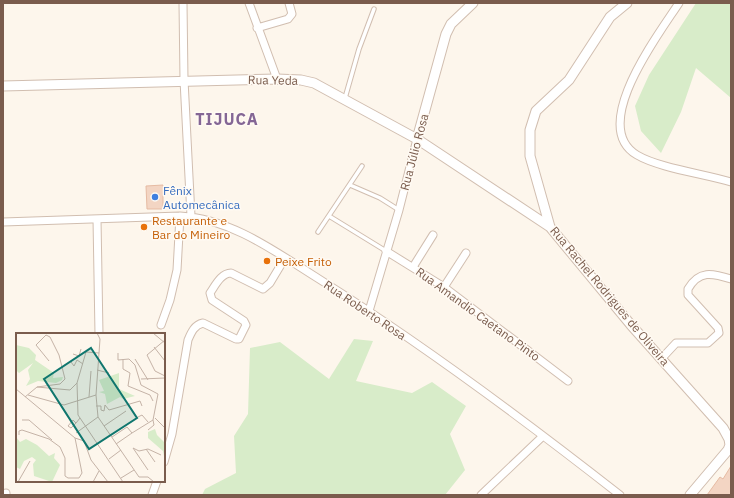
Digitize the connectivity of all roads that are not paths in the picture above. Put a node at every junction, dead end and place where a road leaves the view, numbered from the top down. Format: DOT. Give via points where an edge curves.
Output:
graph roads {
  1 [pos="183,3"];
  2 [pos="248,3"];
  3 [pos="289,3"];
  4 [pos="473,3"];
  5 [pos="627,3"];
  6 [pos="679,3"];
  7 [pos="374,9"];
  8 [pos="257,28"];
  9 [pos="276,78"];
  10 [pos="184,80"];
  11 [pos="3,86"];
  12 [pos="344,99"];
  13 [pos="417,139"];
  14 [pos="362,166"];
  15 [pos="731,182"];
  16 [pos="350,185"];
  17 [pos="399,210"];
  18 [pos="180,216"];
  19 [pos="191,216"];
  20 [pos="329,216"];
  21 [pos="97,219"];
  22 [pos="3,222"];
  23 [pos="550,227"];
  24 [pos="318,232"];
  25 [pos="433,235"];
  26 [pos="386,251"];
  27 [pos="466,253"];
  28 [pos="285,258"];
  29 [pos="413,267"];
  30 [pos="731,279"];
  31 [pos="444,287"];
  32 [pos="369,310"];
  33 [pos="161,326"];
  34 [pos="99,333"];
  35 [pos="662,358"];
  36 [pos="568,381"];
  37 [pos="543,436"];
  38 [pos="730,451"];
  39 [pos="165,458"];
  40 [pos="157,482"];
  41 [pos="152,495"];
  42 [pos="480,495"];
  43 [pos="620,495"];
  44 [pos="690,495"];
  1 -- 10 [label="street"];
  2 -- 8 [label="street"];
  3 -- 8 [label="street" via="292,14 288,19"];
  4 -- 13 [label="street, Rua Júlio Rosa" via="451,24 446,34"];
  5 -- 23 [label="street, Rua Rachel Rodrigues de Oliveira" via="610,17 569,80 536,111 530,130 530,156"];
  6 -- 15 [label="street" via="641,64 625,96 620,134 636,155"];
  7 -- 12 [label="lane"];
  8 -- 9 [label="street"];
  9 -- 10 [label="street, Rua Yeda"];
  9 -- 12 [label="street, Rua Yeda" via="314,83"];
  10 -- 11 [label="street, Rua Yeda"];
  10 -- 19 [label="street"];
  12 -- 13 [label="street, Rua Yeda"];
  13 -- 17 [label="street, Rua Júlio Rosa"];
  13 -- 23 [label="street, Rua Yeda"];
  14 -- 16 [label="lane"];
  16 -- 17 [label="lane" via="380,198"];
  16 -- 20 [label="lane"];
  17 -- 26 [label="street, Rua Júlio Rosa"];
  18 -- 19 [label="street, Rua Roberto Rosa"];
  18 -- 21 [label="street, Rua Roberto Rosa"];
  18 -- 33 [label="street" via="177,270"];
  19 -- 28 [label="street, Rua Roberto Rosa" via="226,226"];
  20 -- 24 [label="lane"];
  20 -- 26 [label="lane"];
  21 -- 22 [label="street, Rua Roberto Rosa"];
  21 -- 34 [label="street"];
  23 -- 35 [label="street, Rua Rachel Rodrigues de Oliveira" via="631,325"];
  25 -- 29 [label="street"];
  26 -- 29 [label="street, Rua Amandio Caetano Pinto"];
  26 -- 32 [label="street, Rua Júlio Rosa"];
  27 -- 31 [label="street"];
  28 -- 32 [label="street, Rua Roberto Rosa"];
  28 -- 39 [label="street" via="270,283 263,289 226,273 210,293 212,300 244,321 246,325 239,339 203,323 192,330"];
  29 -- 31 [label="street, Rua Amandio Caetano Pinto"];
  30 -- 35 [label="street" via="710,274 702,275 688,289 688,295 718,328 719,333 708,343 676,343"];
  31 -- 36 [label="street, Rua Amandio Caetano Pinto"];
  32 -- 37 [label="street, Rua Roberto Rosa"];
  35 -- 38 [label="street, Rua Rachel Rodrigues de Oliveira" via="723,428 730,439"];
  37 -- 42 [label="street"];
  37 -- 43 [label="street, Rua Roberto Rosa"];
  38 -- 44 [label="street, Rua Rachel Rodrigues de Oliveira"];
  40 -- 41 [label="street"];
}
